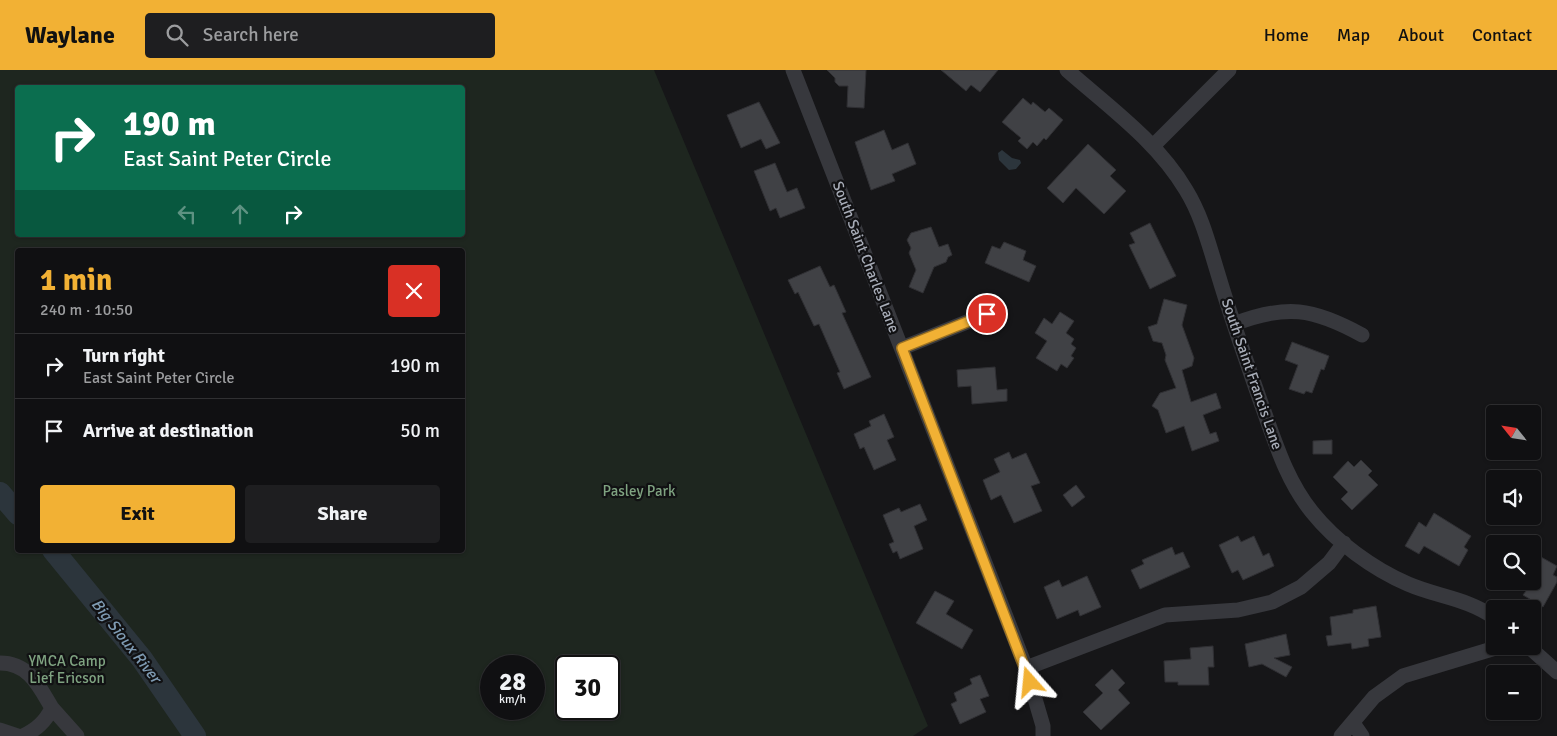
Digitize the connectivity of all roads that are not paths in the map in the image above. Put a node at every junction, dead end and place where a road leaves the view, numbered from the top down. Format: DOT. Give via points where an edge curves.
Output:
graph roads {
  1 [pos="793,70"];
  2 [pos="1067,70"];
  3 [pos="1229,70"];
  4 [pos="1154,145"];
  5 [pos="987,314"];
  6 [pos="1234,324"];
  7 [pos="1362,335"];
  8 [pos="902,348"];
  9 [pos="1344,543"];
  10 [pos="1486,612"];
  11 [pos="1486,651"];
  12 [pos="1538,655"];
  13 [pos="0,663"];
  14 [pos="1026,668"];
  15 [pos="1557,672"];
  16 [pos="52,708"];
  17 [pos="1353,724"];
  18 [pos="0,730"];
  19 [pos="18,736"];
  20 [pos="23,736"];
  21 [pos="77,736"];
  22 [pos="1043,736"];
  23 [pos="1342,736"];
  24 [pos="1362,736"];
  1 -- 8 [label="street, South Saint Charles Lane"];
  2 -- 4 [label="street, South Saint Francis Lane"];
  3 -- 4 [label="street"];
  4 -- 6 [label="street, South Saint Francis Lane" via="1186,189 1200,216"];
  5 -- 8 [label="street"];
  6 -- 7 [label="street" via="1260,314 1284,310 1313,313"];
  6 -- 9 [label="street, South Saint Francis Lane" via="1292,484 1312,513"];
  8 -- 14 [label="street, South Saint Charles Lane"];
  9 -- 10 [label="street, South Saint Francis Lane" via="1375,567 1409,584 1478,606"];
  9 -- 14 [label="street" via="1329,563 1301,587 1272,602 1238,610 1165,615"];
  11 -- 17 [label="street" via="1403,676 1374,697"];
  12 -- 15 [label="street"];
  13 -- 16 [label="street" via="24,668"];
  14 -- 22 [label="street, South Saint Charles Lane"];
  16 -- 20 [label="street" via="46,720"];
  16 -- 21 [label="street"];
  17 -- 23 [label="street"];
  17 -- 24 [label="street"];
  18 -- 19 [label="street"];
}
